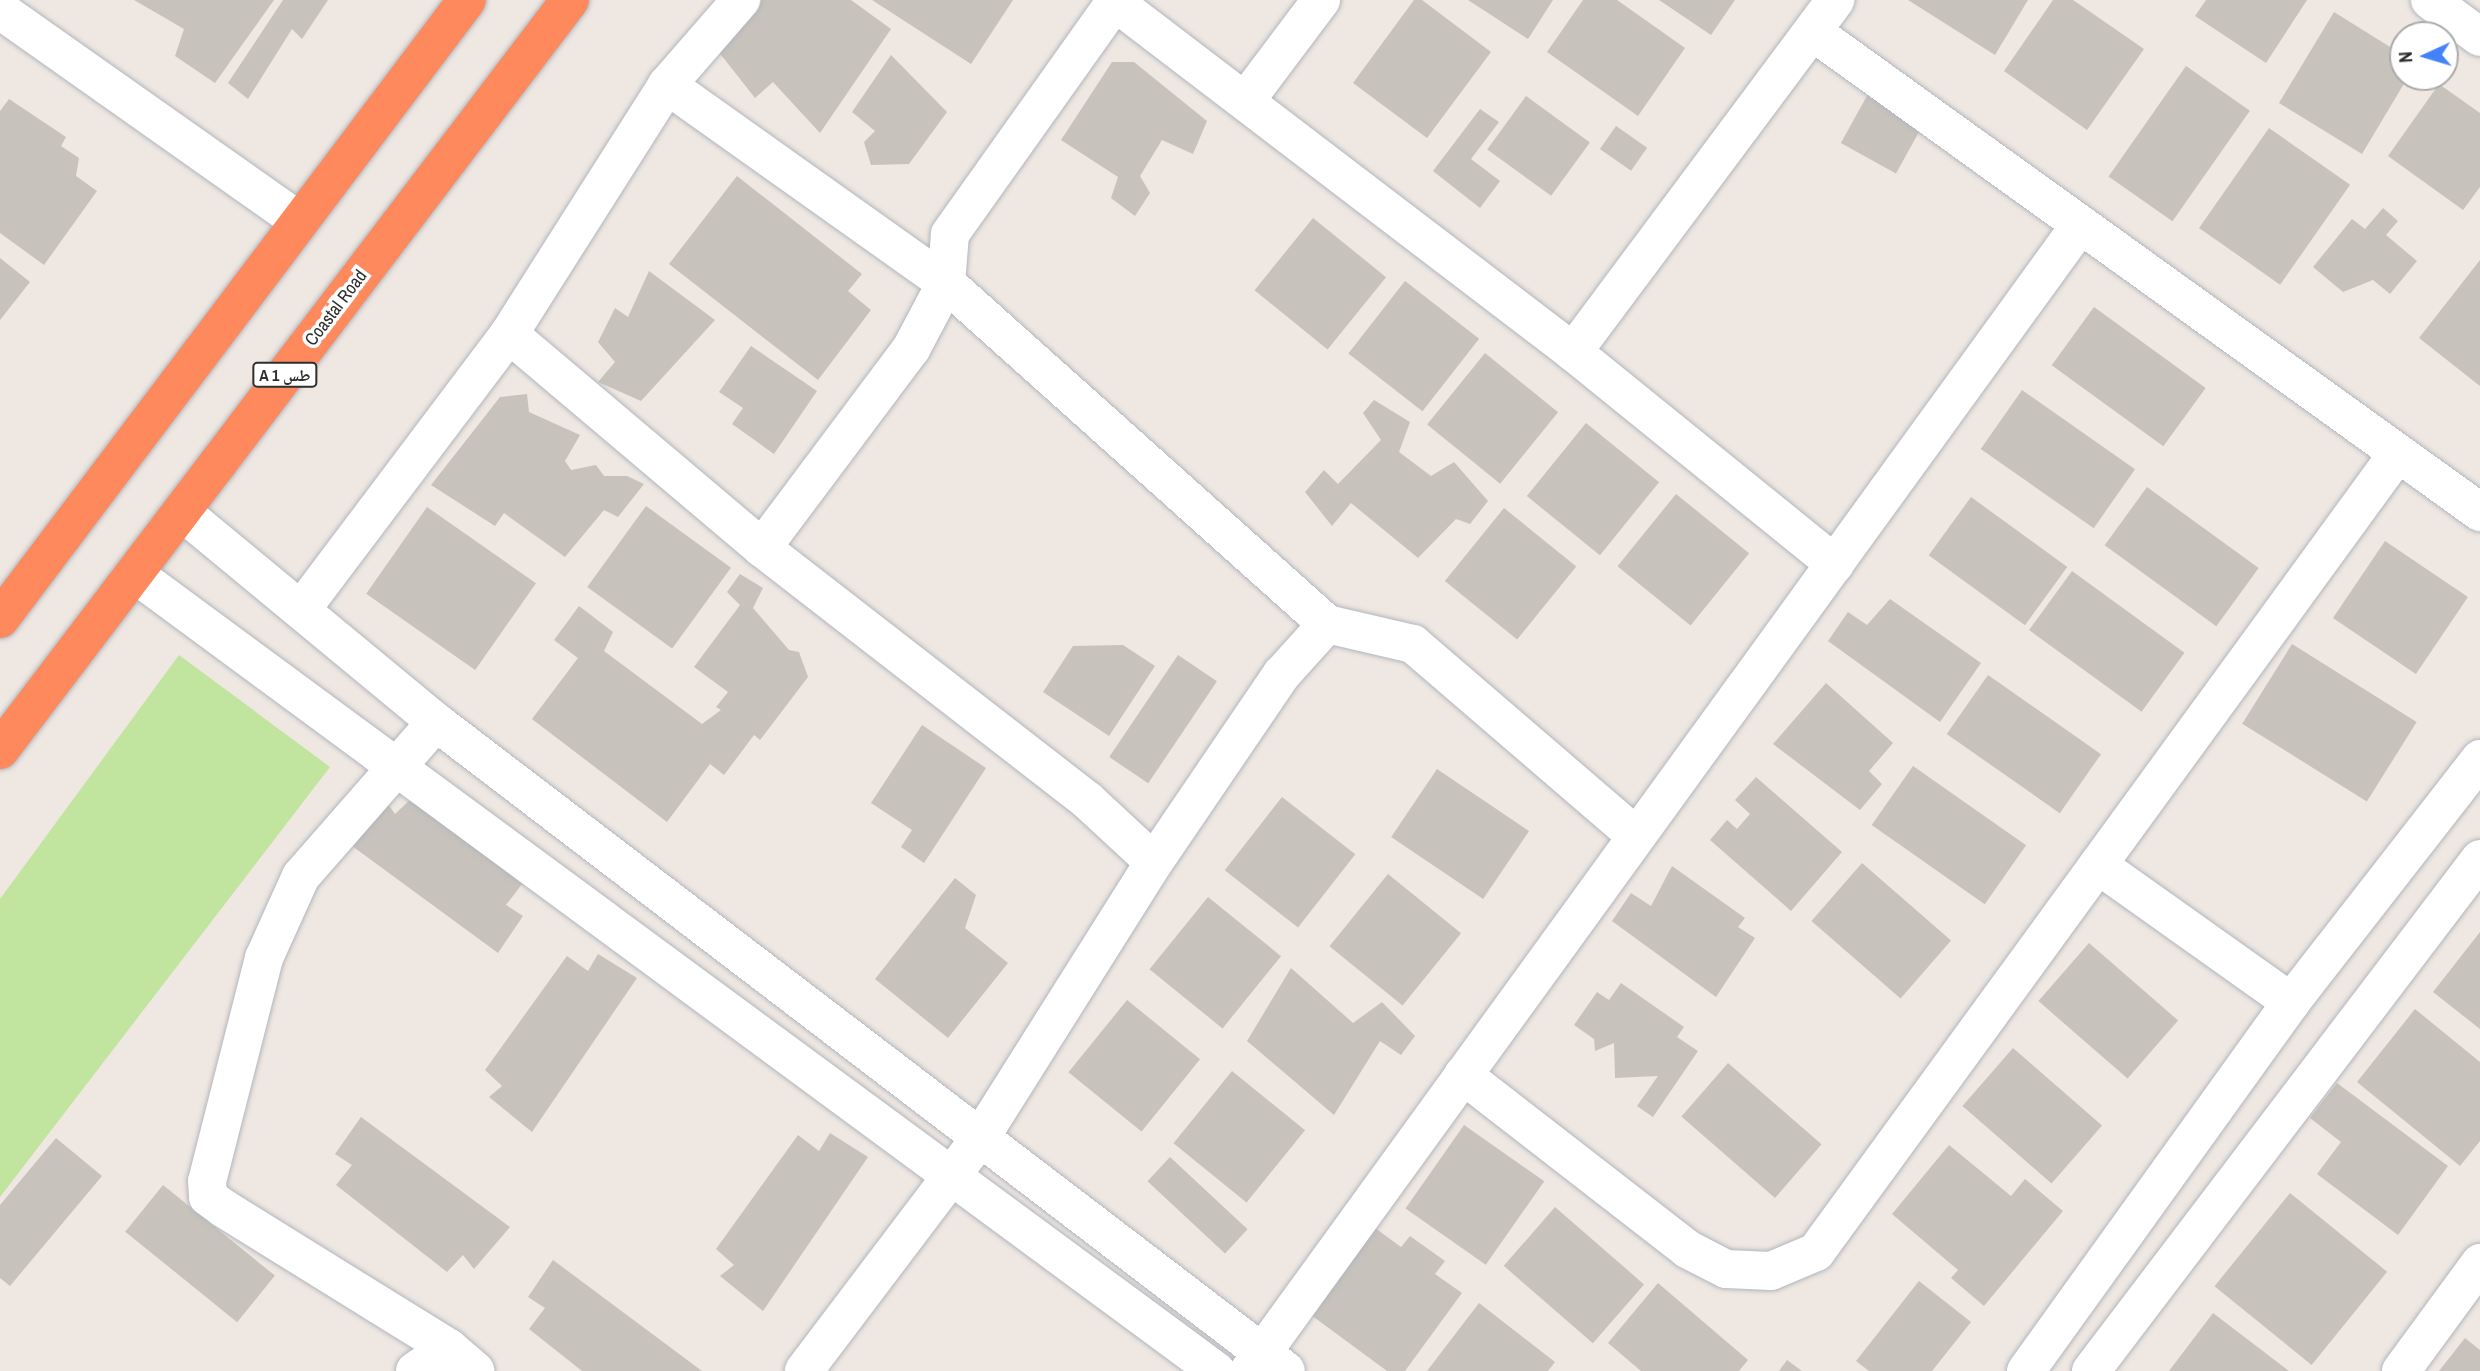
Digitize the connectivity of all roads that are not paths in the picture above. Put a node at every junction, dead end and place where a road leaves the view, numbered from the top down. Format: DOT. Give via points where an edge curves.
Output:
graph roads {
  1 [pos="467,0"];
  2 [pos="570,0"];
  3 [pos="740,0"];
  4 [pos="1321,0"];
  5 [pos="1835,0"];
  6 [pos="2430,0"];
  7 [pos="1113,1"];
  8 [pos="0,10"];
  9 [pos="1812,32"];
  10 [pos="2480,37"];
  11 [pos="667,85"];
  12 [pos="1245,100"];
  13 [pos="298,220"];
  14 [pos="2080,225"];
  15 [pos="946,283"];
  16 [pos="509,334"];
  17 [pos="1573,352"];
  18 [pos="2398,453"];
  19 [pos="182,512"];
  20 [pos="2480,512"];
  21 [pos="762,548"];
  22 [pos="1835,564"];
  23 [pos="136,575"];
  24 [pos="301,610"];
  25 [pos="0,619"];
  26 [pos="1327,624"];
  27 [pos="436,722"];
  28 [pos="0,750"];
  29 [pos="2480,759"];
  30 [pos="397,767"];
  31 [pos="1636,836"];
  32 [pos="2480,859"];
  33 [pos="1154,862"];
  34 [pos="2098,865"];
  35 [pos="2291,1002"];
  36 [pos="844,1036"];
  37 [pos="1464,1075"];
  38 [pos="813,1077"];
  39 [pos="980,1138"];
  40 [pos="948,1176"];
  41 [pos="2480,1264"];
  42 [pos="462,1359"];
  43 [pos="1266,1365"];
  44 [pos="415,1371"];
  45 [pos="804,1371"];
  46 [pos="1216,1371"];
  47 [pos="2026,1371"];
  48 [pos="2091,1371"];
  49 [pos="2401,1371"];
  1 -- 13 [label="highway"];
  2 -- 19 [label="highway, Coastal Road / A 1 طس"];
  3 -- 11 [label="street"];
  4 -- 12 [label="street"];
  5 -- 9 [label="street"];
  6 -- 10 [label="street"];
  7 -- 12 [label="street"];
  7 -- 15 [label="street" via="950,234"];
  8 -- 13 [label="street"];
  9 -- 14 [label="street"];
  9 -- 17 [label="street"];
  11 -- 15 [label="street"];
  11 -- 16 [label="street"];
  12 -- 17 [label="street"];
  13 -- 25 [label="highway"];
  14 -- 18 [label="street"];
  14 -- 22 [label="street"];
  15 -- 21 [label="street" via="911,349"];
  15 -- 26 [label="street"];
  16 -- 21 [label="street"];
  16 -- 24 [label="street"];
  17 -- 22 [label="street"];
  18 -- 20 [label="street"];
  18 -- 34 [label="street"];
  19 -- 23 [label="highway, Coastal Road / A 1 طس"];
  19 -- 24 [label="street"];
  21 -- 33 [label="street" via="1087,800"];
  22 -- 31 [label="street"];
  23 -- 28 [label="highway, Coastal Road / A 1 طس"];
  23 -- 30 [label="street"];
  24 -- 27 [label="street"];
  26 -- 31 [label="street" via="1413,644"];
  26 -- 33 [label="street" via="1282,674"];
  27 -- 30 [label="street"];
  27 -- 36 [label="street"];
  29 -- 35 [label="street"];
  30 -- 38 [label="street"];
  30 -- 42 [label="street" via="296,888 264,958 206,1181 208,1197 223,1208"];
  31 -- 37 [label="street"];
  32 -- 48 [label="street"];
  33 -- 39 [label="street"];
  34 -- 35 [label="street"];
  34 -- 37 [label="street" via="1816,1252 1771,1271 1727,1269 1687,1249"];
  35 -- 47 [label="street"];
  36 -- 38 [label="street"];
  36 -- 39 [label="street"];
  37 -- 43 [label="street"];
  38 -- 40 [label="street"];
  39 -- 40 [label="street"];
  39 -- 43 [label="street"];
  40 -- 45 [label="street"];
  40 -- 46 [label="street"];
  41 -- 49 [label="street"];
  42 -- 44 [label="street"];
}
